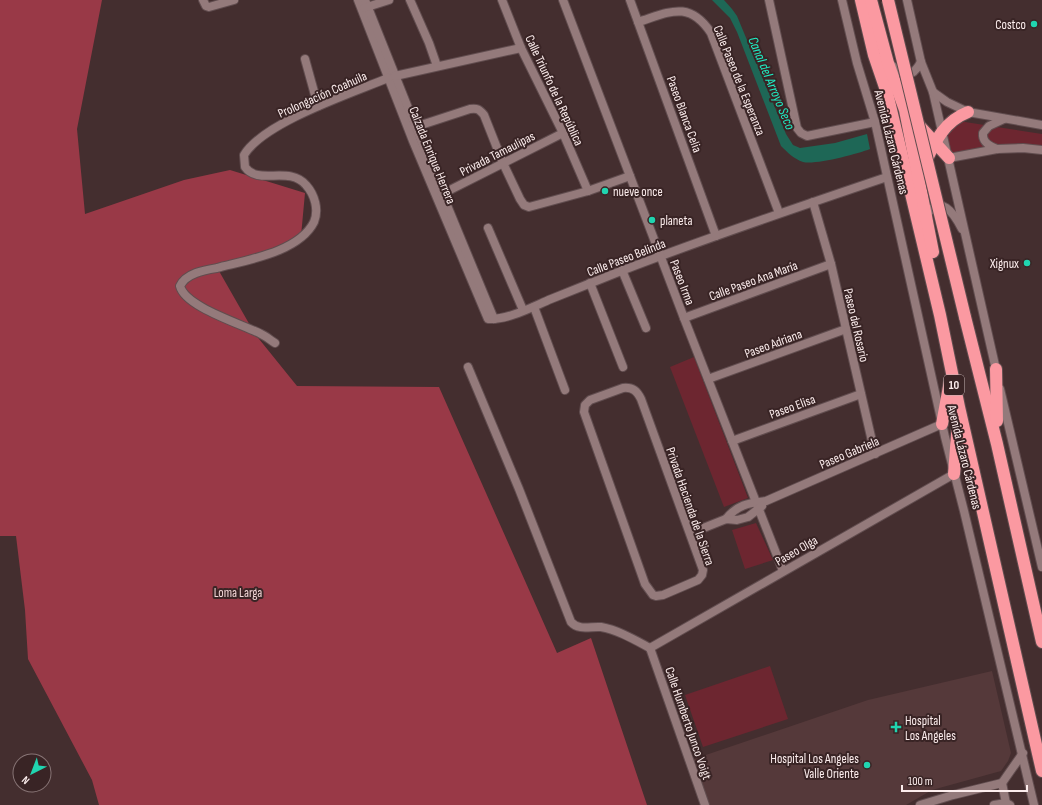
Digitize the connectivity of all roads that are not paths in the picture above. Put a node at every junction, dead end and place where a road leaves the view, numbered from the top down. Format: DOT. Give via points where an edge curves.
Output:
graph roads {
  1 [pos="203,0"];
  2 [pos="234,0"];
  3 [pos="358,0"];
  4 [pos="389,0"];
  5 [pos="410,0"];
  6 [pos="502,0"];
  7 [pos="564,0"];
  8 [pos="630,0"];
  9 [pos="768,0"];
  10 [pos="842,0"];
  11 [pos="861,0"];
  12 [pos="871,0"];
  13 [pos="888,0"];
  14 [pos="907,0"];
  15 [pos="365,5"];
  16 [pos="638,22"];
  17 [pos="521,48"];
  18 [pos="305,59"];
  19 [pos="921,62"];
  20 [pos="888,63"];
  21 [pos="437,66"];
  22 [pos="392,77"];
  23 [pos="933,92"];
  24 [pos="318,106"];
  25 [pos="905,110"];
  26 [pos="968,112"];
  27 [pos="1005,119"];
  28 [pos="875,122"];
  29 [pos="1042,125"];
  30 [pos="415,126"];
  31 [pos="942,131"];
  32 [pos="563,133"];
  33 [pos="911,141"];
  34 [pos="935,143"];
  35 [pos="997,149"];
  36 [pos="1042,150"];
  37 [pos="929,155"];
  38 [pos="949,158"];
  39 [pos="503,163"];
  40 [pos="630,176"];
  41 [pos="918,176"];
  42 [pos="887,177"];
  43 [pos="588,191"];
  44 [pos="442,194"];
  45 [pos="813,202"];
  46 [pos="779,213"];
  47 [pos="926,216"];
  48 [pos="488,228"];
  49 [pos="716,236"];
  50 [pos="968,242"];
  51 [pos="660,256"];
  52 [pos="831,264"];
  53 [pos="622,270"];
  54 [pos="590,283"];
  55 [pos="534,306"];
  56 [pos="523,310"];
  57 [pos="940,315"];
  58 [pos="684,318"];
  59 [pos="491,319"];
  60 [pos="646,328"];
  61 [pos="846,329"];
  62 [pos="274,343"];
  63 [pos="468,367"];
  64 [pos="623,367"];
  65 [pos="996,369"];
  66 [pos="952,372"];
  67 [pos="708,379"];
  68 [pos="565,390"];
  69 [pos="861,394"];
  70 [pos="959,407"];
  71 [pos="942,424"];
  72 [pos="732,441"];
  73 [pos="997,444"];
  74 [pos="875,454"];
  75 [pos="954,474"];
  76 [pos="757,506"];
  77 [pos="726,519"];
  78 [pos="691,533"];
  79 [pos="1039,541"];
  80 [pos="1042,567"];
  81 [pos="783,571"];
  82 [pos="1041,633"];
  83 [pos="1042,642"];
  84 [pos="650,648"];
  85 [pos="1023,753"];
  86 [pos="1042,771"];
  87 [pos="1002,783"];
  88 [pos="1008,804"];
  89 [pos="705,805"];
  90 [pos="920,805"];
  91 [pos="994,805"];
  92 [pos="1034,805"];
  1 -- 2 [label="street" via="209,8"];
  3 -- 15 [label="street, Calzada Enrique Herrera"];
  4 -- 15 [label="street"];
  5 -- 21 [label="street" via="430,43"];
  6 -- 17 [label="street, Calle Triunfo de la República"];
  7 -- 40 [label="street, Paseo Irma"];
  8 -- 16 [label="street, Paseo Blanca Celia"];
  9 -- 28 [label="street" via="797,128 801,133 807,136"];
  10 -- 28 [label="street, Avenida Lázaro Cárdenas"];
  11 -- 57 [label="highway, Avenida Lázaro Cárdenas / 10" via="874,55 887,93"];
  12 -- 20 [label="highway"];
  13 -- 73 [label="highway, 10, bridge"];
  14 -- 19 [label="street"];
  15 -- 22 [label="street, Calzada Enrique Herrera"];
  16 -- 46 [label="street, Calle Paseo de la Esperanza" via="672,11 696,16 703,21 711,33"];
  16 -- 49 [label="street, Paseo Blanca Celia"];
  17 -- 21 [label="street, Prolongación Coahuila"];
  17 -- 32 [label="street, Calle Triunfo de la República"];
  18 -- 24 [label="street"];
  19 -- 20 [label="street" via="914,72 906,75"];
  19 -- 23 [label="street"];
  20 -- 25 [label="highway"];
  21 -- 22 [label="street, Prolongación Coahuila"];
  22 -- 24 [label="street, Prolongación Coahuila"];
  22 -- 30 [label="street, Calzada Enrique Herrera"];
  22 -- 59 [label="street, Calzada Enrique Herrera"];
  23 -- 26 [label="street"];
  23 -- 31 [label="street"];
  24 -- 62 [label="street, Prolongación Coahuila" via="281,125 253,144 244,155 245,167 252,174 284,174 306,185 317,208 311,228 294,243 269,253 202,271 186,279 180,286 184,295 202,308 262,334"];
  25 -- 33 [label="highway"];
  25 -- 34 [label="highway"];
  26 -- 27 [label="street"];
  26 -- 31 [label="highway" via="954,118"];
  27 -- 29 [label="street"];
  27 -- 35 [label="street" via="989,126 982,136 985,142"];
  28 -- 42 [label="street, Avenida Lázaro Cárdenas"];
  30 -- 39 [label="street" via="476,108 484,115"];
  30 -- 44 [label="street, Calzada Enrique Herrera"];
  31 -- 34 [label="highway"];
  31 -- 38 [label="street"];
  32 -- 39 [label="street, Privada Tamaulipas"];
  32 -- 43 [label="street, Calle Triunfo de la República"];
  33 -- 37 [label="highway"];
  33 -- 41 [label="highway"];
  34 -- 37 [label="highway"];
  34 -- 38 [label="highway"];
  35 -- 36 [label="street"];
  35 -- 38 [label="street"];
  37 -- 38 [label="highway"];
  37 -- 41 [label="highway"];
  38 -- 50 [label="street"];
  39 -- 43 [label="street" via="520,199 529,207"];
  39 -- 44 [label="street, Privada Tamaulipas"];
  40 -- 43 [label="street"];
  40 -- 51 [label="street, Paseo Irma"];
  41 -- 47 [label="highway"];
  42 -- 45 [label="street, Calle Paseo Belinda"];
  42 -- 71 [label="street, Avenida Lázaro Cárdenas"];
  44 -- 59 [label="street, Calzada Enrique Herrera"];
  45 -- 46 [label="street, Calle Paseo Belinda"];
  45 -- 52 [label="street, Paseo del Rosario"];
  46 -- 49 [label="street, Calle Paseo Belinda"];
  47 -- 50 [label="street" via="936,206 947,208 955,216"];
  47 -- 57 [label="highway" via="941,290"];
  48 -- 56 [label="street"];
  49 -- 51 [label="street, Calle Paseo Belinda"];
  50 -- 65 [label="street"];
  51 -- 53 [label="street, Calle Paseo Belinda"];
  51 -- 58 [label="street, Paseo Irma"];
  52 -- 58 [label="street, Calle Paseo Ana María"];
  52 -- 61 [label="street, Paseo del Rosario"];
  53 -- 54 [label="street, Calle Paseo Belinda"];
  53 -- 60 [label="street"];
  54 -- 55 [label="street, Calle Paseo Belinda"];
  54 -- 64 [label="street"];
  55 -- 56 [label="street, Calle Paseo Belinda"];
  55 -- 68 [label="street"];
  56 -- 59 [label="street, Calle Paseo Belinda"];
  57 -- 66 [label="highway, Avenida Lázaro Cárdenas / 10"];
  58 -- 67 [label="street, Paseo Irma"];
  61 -- 67 [label="street, Paseo Adriana"];
  61 -- 69 [label="street, Paseo del Rosario"];
  63 -- 84 [label="street" via="569,619 579,627 597,626 612,630"];
  65 -- 73 [label="highway"];
  65 -- 79 [label="street"];
  66 -- 70 [label="highway, Avenida Lázaro Cárdenas / 10"];
  66 -- 71 [label="highway"];
  67 -- 72 [label="street, Paseo Irma"];
  69 -- 72 [label="street, Paseo Elisa"];
  69 -- 74 [label="street, Paseo del Rosario"];
  70 -- 75 [label="highway"];
  70 -- 86 [label="highway, Avenida Lázaro Cárdenas / 10"];
  71 -- 74 [label="street, Paseo Gabriela"];
  71 -- 75 [label="street, Avenida Lázaro Cárdenas"];
  72 -- 76 [label="street, Paseo Irma"];
  73 -- 82 [label="highway, 10"];
  74 -- 76 [label="street, Paseo Gabriela"];
  75 -- 81 [label="street, Paseo Olga"];
  75 -- 85 [label="street, Avenida Lázaro Cárdenas"];
  76 -- 77 [label="street, Paseo Gabriela" via="739,507"];
  76 -- 77 [label="street, Paseo Gabriela" via="748,517"];
  76 -- 81 [label="street, Paseo Irma"];
  77 -- 78 [label="street, Paseo Gabriela"];
  78 -- 78 [label="street, Privada Hacienda de la Sierra" via="635,389 623,388 586,402 585,417 645,584 656,596 696,582 702,575 702,566"];
  79 -- 80 [label="street"];
  81 -- 84 [label="street, Paseo Olga"];
  82 -- 83 [label="highway, 10"];
  84 -- 89 [label="street, Calle Humberto Junco Voigt"];
  85 -- 87 [label="street"];
  85 -- 92 [label="street, Avenida Lázaro Cárdenas"];
  87 -- 88 [label="street"];
  87 -- 90 [label="street"];
  88 -- 91 [label="street"];
}
